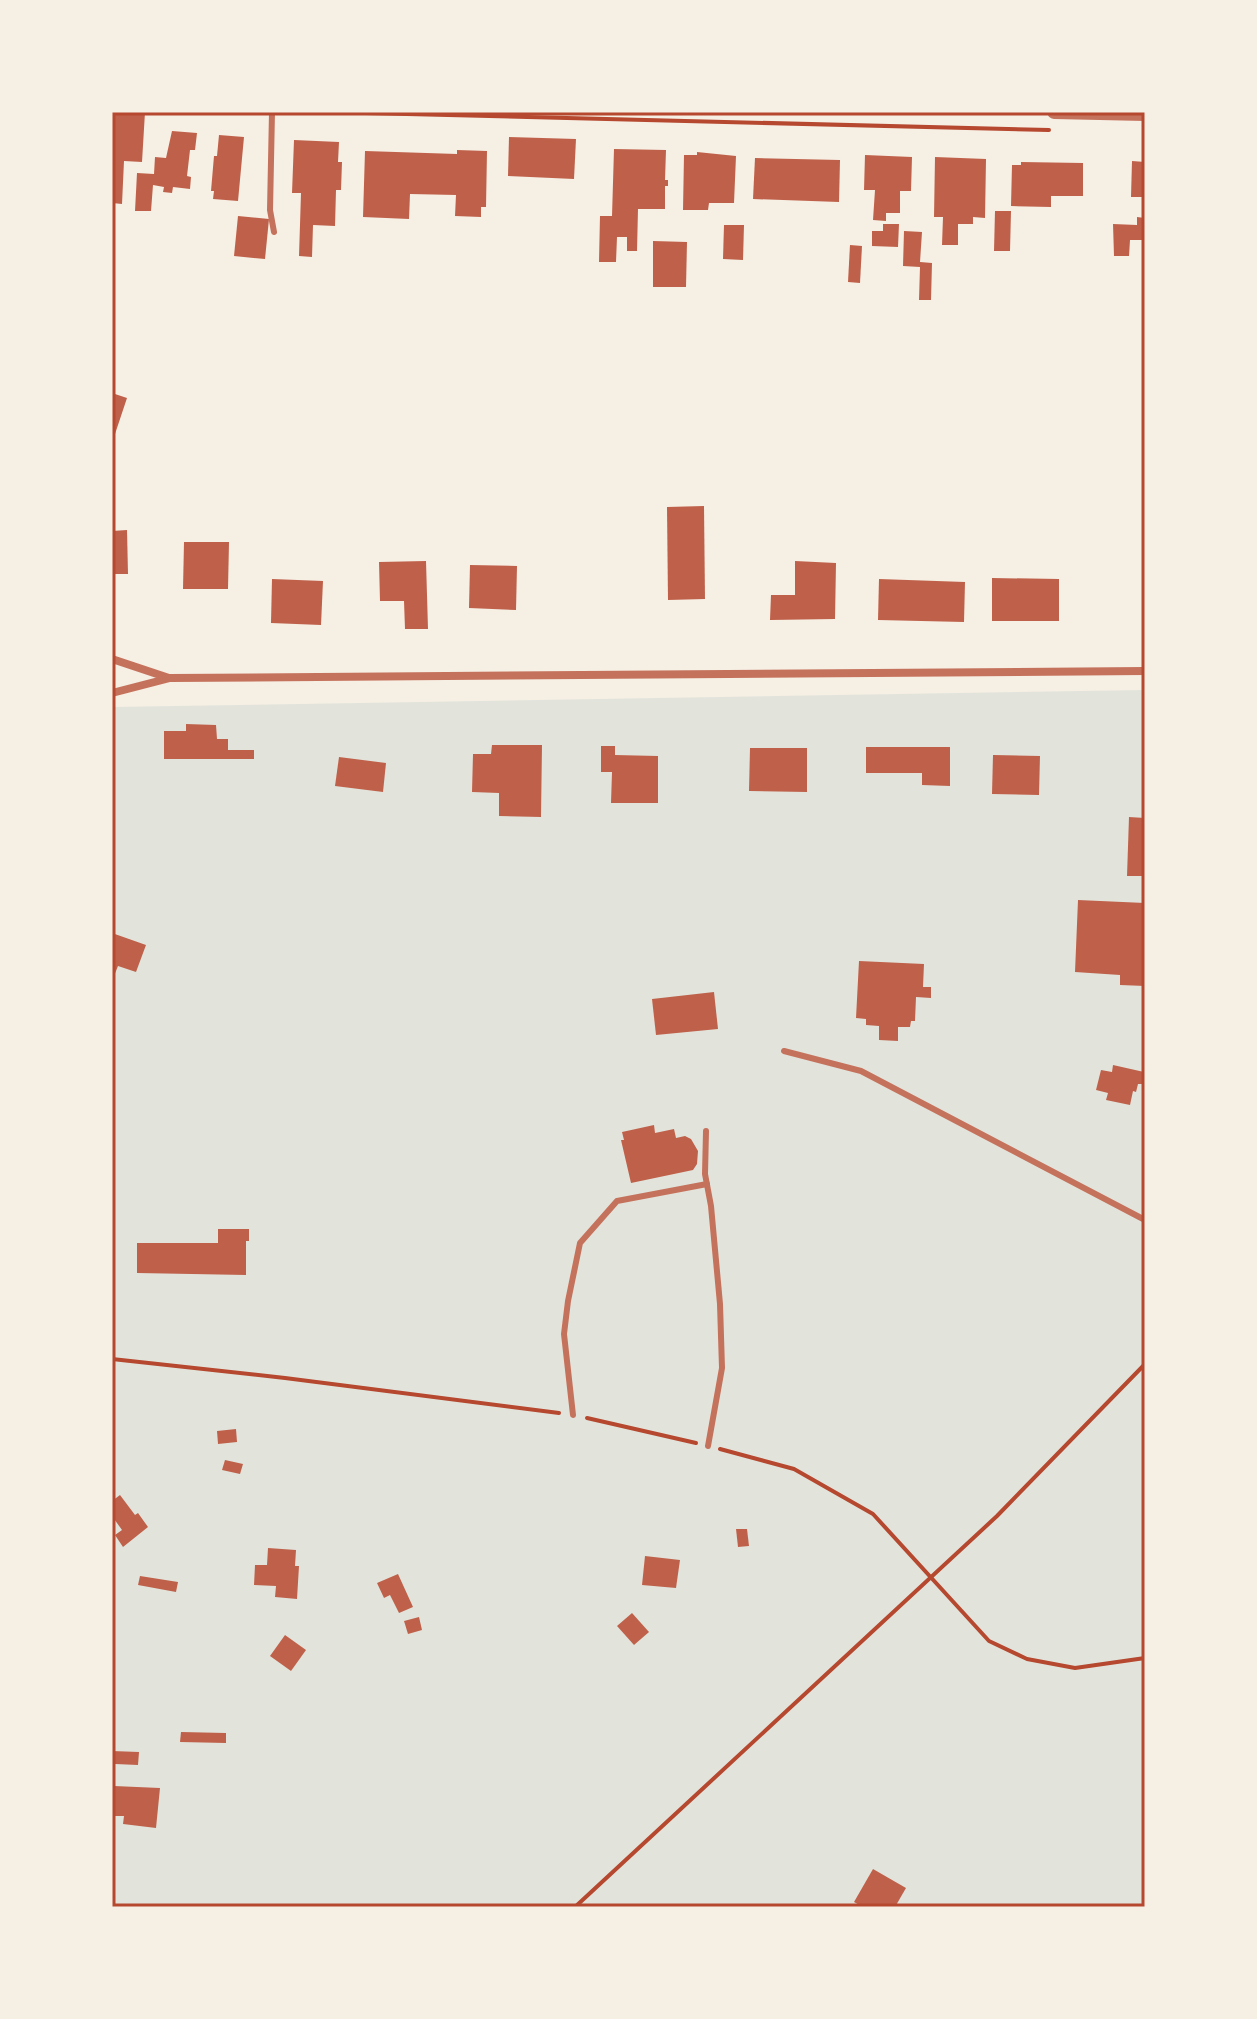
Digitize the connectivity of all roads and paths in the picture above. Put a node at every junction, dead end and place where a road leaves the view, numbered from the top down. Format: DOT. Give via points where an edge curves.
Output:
graph roads {
  1 [pos="272,112"];
  2 [pos="324,112"];
  3 [pos="1054,112"];
  4 [pos="1145,114"];
  5 [pos="1062,131"];
  6 [pos="274,232"];
  7 [pos="112,659"];
  8 [pos="1145,671"];
  9 [pos="170,678"];
  10 [pos="112,693"];
  11 [pos="784,1051"];
  12 [pos="706,1131"];
  13 [pos="707,1184"];
  14 [pos="1145,1220"];
  15 [pos="112,1359"];
  16 [pos="1145,1364"];
  17 [pos="573,1415"];
  18 [pos="708,1446"];
  19 [pos="931,1575"];
  20 [pos="1145,1658"];
  21 [pos="575,1907"];
  1 -- 6 [label="lane"];
  2 -- 5 [label="path"];
  3 -- 4 [label="street"];
  7 -- 9 [label="street"];
  8 -- 9 [label="street"];
  9 -- 10 [label="street"];
  11 -- 14 [label="lane" via="861,1071"];
  12 -- 13 [label="lane"];
  13 -- 17 [label="lane" via="617,1201 580,1243 564,1334"];
  13 -- 18 [label="lane" via="722,1368"];
  15 -- 17 [label="path"];
  16 -- 19 [label="path" via="997,1516"];
  17 -- 18 [label="path"];
  18 -- 19 [label="path" via="794,1469 873,1514"];
  19 -- 20 [label="path" via="989,1641 1027,1659 1075,1668"];
  19 -- 21 [label="path"];
}
